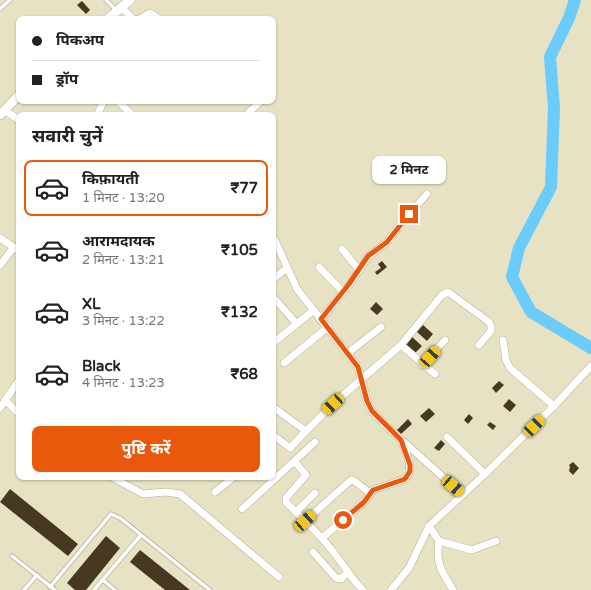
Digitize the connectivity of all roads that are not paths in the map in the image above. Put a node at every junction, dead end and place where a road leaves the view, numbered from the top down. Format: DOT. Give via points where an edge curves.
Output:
graph roads {
  1 [pos="10,0"];
  2 [pos="106,0"];
  3 [pos="130,0"];
  4 [pos="0,9"];
  5 [pos="119,9"];
  6 [pos="111,16"];
  7 [pos="129,16"];
  8 [pos="144,16"];
  9 [pos="154,16"];
  10 [pos="16,98"];
  11 [pos="121,104"];
  12 [pos="258,104"];
  13 [pos="2,112"];
  14 [pos="129,112"];
  15 [pos="249,112"];
  16 [pos="16,119"];
  17 [pos="428,194"];
  18 [pos="0,238"];
  19 [pos="276,243"];
  20 [pos="16,249"];
  21 [pos="342,249"];
  22 [pos="0,265"];
  23 [pos="319,267"];
  24 [pos="287,268"];
  25 [pos="359,270"];
  26 [pos="276,277"];
  27 [pos="343,292"];
  28 [pos="276,300"];
  29 [pos="314,310"];
  30 [pos="321,319"];
  31 [pos="298,324"];
  32 [pos="328,327"];
  33 [pos="381,327"];
  34 [pos="445,340"];
  35 [pos="503,340"];
  36 [pos="276,341"];
  37 [pos="401,345"];
  38 [pos="479,345"];
  39 [pos="348,353"];
  40 [pos="284,363"];
  41 [pos="422,365"];
  42 [pos="591,366"];
  43 [pos="435,374"];
  44 [pos="362,378"];
  45 [pos="16,384"];
  46 [pos="5,400"];
  47 [pos="554,406"];
  48 [pos="0,408"];
  49 [pos="276,409"];
  50 [pos="16,411"];
  51 [pos="306,431"];
  52 [pos="447,437"];
  53 [pos="276,439"];
  54 [pos="401,440"];
  55 [pos="315,442"];
  56 [pos="290,448"];
  57 [pos="297,460"];
  58 [pos="485,474"];
  59 [pos="276,479"];
  60 [pos="118,480"];
  61 [pos="230,480"];
  62 [pos="275,480"];
  63 [pos="215,492"];
  64 [pos="315,493"];
  65 [pos="370,493"];
  66 [pos="463,495"];
  67 [pos="242,509"];
  68 [pos="296,512"];
  69 [pos="305,521"];
  70 [pos="429,526"];
  71 [pos="141,535"];
  72 [pos="322,538"];
  73 [pos="439,541"];
  74 [pos="496,541"];
  75 [pos="313,552"];
  76 [pos="12,556"];
  77 [pos="348,572"];
  78 [pos="37,575"];
  79 [pos="279,577"];
  80 [pos="102,580"];
  81 [pos="50,587"];
  82 [pos="24,590"];
  83 [pos="55,590"];
  84 [pos="94,590"];
  85 [pos="114,590"];
  86 [pos="210,590"];
  87 [pos="363,590"];
  88 [pos="391,590"];
  89 [pos="453,590"];
  1 -- 4 [label="lane"];
  2 -- 5 [label="lane"];
  3 -- 5 [label="street"];
  5 -- 6 [label="street"];
  5 -- 7 [label="street"];
  8 -- 9 [label="street" via="150,13"];
  10 -- 13 [label="street"];
  11 -- 14 [label="street"];
  12 -- 15 [label="street"];
  13 -- 16 [label="street"];
  17 -- 25 [label="street" via="387,242 368,256"];
  18 -- 20 [label="street"];
  19 -- 24 [label="street"];
  20 -- 22 [label="street"];
  21 -- 25 [label="street"];
  23 -- 27 [label="street"];
  24 -- 26 [label="street"];
  24 -- 29 [label="street" via="297,288"];
  25 -- 27 [label="street"];
  27 -- 30 [label="street"];
  28 -- 31 [label="street"];
  29 -- 30 [label="street"];
  29 -- 31 [label="street"];
  30 -- 32 [label="street"];
  31 -- 36 [label="street"];
  32 -- 39 [label="street"];
  32 -- 40 [label="street"];
  33 -- 39 [label="street"];
  34 -- 41 [label="street"];
  35 -- 47 [label="street" via="510,368"];
  37 -- 38 [label="street" via="442,295 448,292 489,322 490,331"];
  37 -- 41 [label="street"];
  37 -- 44 [label="street"];
  39 -- 44 [label="street"];
  41 -- 43 [label="street"];
  42 -- 47 [label="street"];
  44 -- 51 [label="street"];
  44 -- 54 [label="street" via="372,411"];
  45 -- 46 [label="street"];
  46 -- 48 [label="street"];
  46 -- 50 [label="street"];
  47 -- 58 [label="street"];
  49 -- 51 [label="street"];
  51 -- 56 [label="street"];
  52 -- 58 [label="street"];
  53 -- 56 [label="street"];
  54 -- 65 [label="street" via="410,465 408,476"];
  54 -- 66 [label="street"];
  55 -- 57 [label="street"];
  56 -- 57 [label="street"];
  57 -- 59 [label="street"];
  57 -- 68 [label="street" via="306,475 285,500"];
  58 -- 66 [label="street"];
  60 -- 79 [label="street" via="143,494 180,494"];
  61 -- 63 [label="street"];
  62 -- 67 [label="street"];
  64 -- 68 [label="street"];
  65 -- 69 [label="street" via="351,480"];
  65 -- 72 [label="street" via="364,502"];
  66 -- 70 [label="street"];
  68 -- 69 [label="street"];
  69 -- 72 [label="street"];
  70 -- 73 [label="street"];
  70 -- 88 [label="street" via="409,568"];
  71 -- 80 [label="lane"];
  71 -- 81 [label="lane" via="112,514"];
  71 -- 86 [label="lane"];
  72 -- 77 [label="street" via="346,566"];
  73 -- 74 [label="street" via="472,550"];
  73 -- 89 [label="street" via="438,561"];
  75 -- 77 [label="street" via="336,578 341,578"];
  76 -- 78 [label="lane"];
  77 -- 87 [label="street" via="350,578"];
  78 -- 81 [label="lane"];
  78 -- 82 [label="lane"];
  80 -- 84 [label="lane"];
  80 -- 85 [label="lane"];
  81 -- 83 [label="lane"];
}
